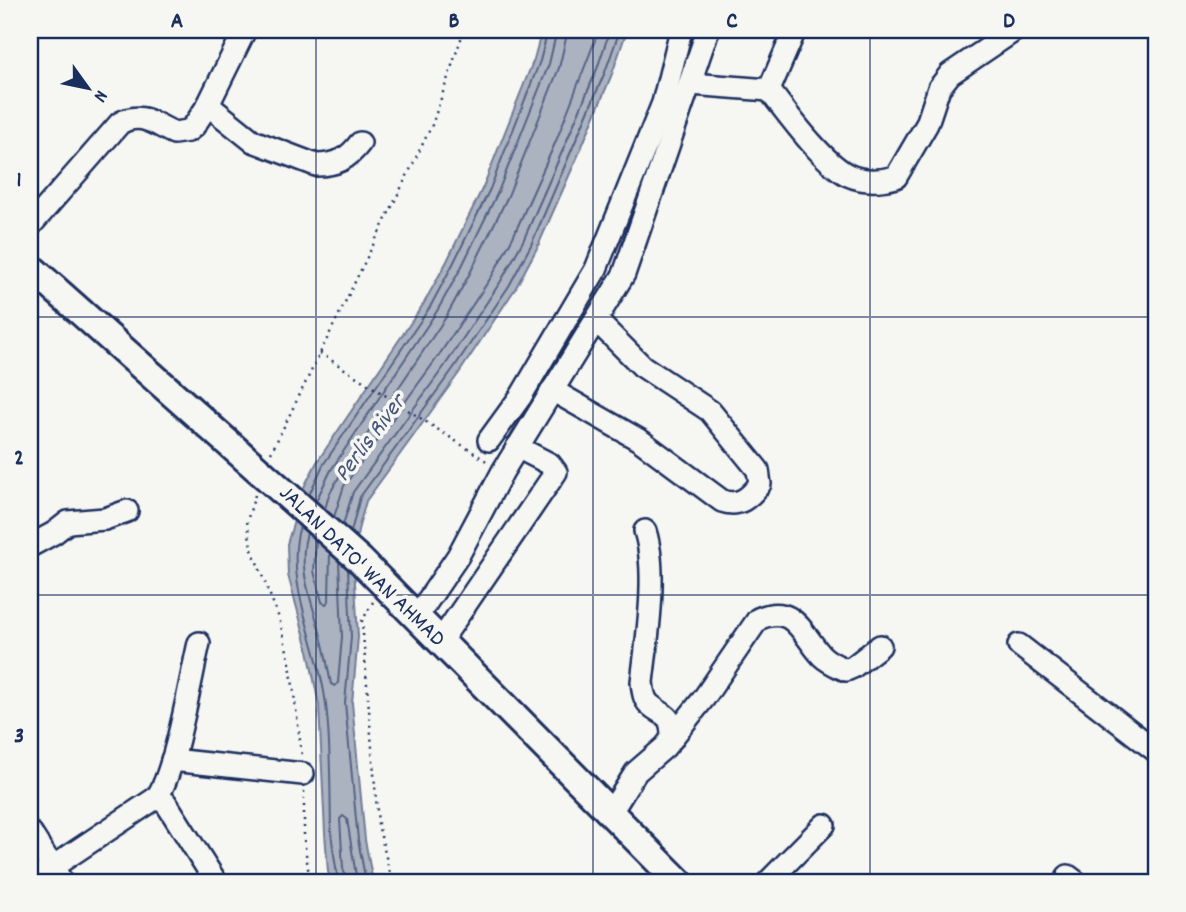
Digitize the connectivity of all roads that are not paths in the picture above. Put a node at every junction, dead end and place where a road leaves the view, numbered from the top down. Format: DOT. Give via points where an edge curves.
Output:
graph roads {
  1 [pos="245,30"];
  2 [pos="681,30"];
  3 [pos="708,30"];
  4 [pos="794,30"];
  5 [pos="1015,30"];
  6 [pos="691,84"];
  7 [pos="764,90"];
  8 [pos="208,105"];
  9 [pos="360,143"];
  10 [pos="30,226"];
  11 [pos="30,267"];
  12 [pos="596,320"];
  13 [pos="552,390"];
  14 [pos="489,440"];
  15 [pos="517,447"];
  16 [pos="127,511"];
  17 [pos="645,531"];
  18 [pos="30,546"];
  19 [pos="416,618"];
  20 [pos="440,642"];
  21 [pos="199,643"];
  22 [pos="1019,645"];
  23 [pos="880,646"];
  24 [pos="672,739"];
  25 [pos="1156,751"];
  26 [pos="172,760"];
  27 [pos="303,774"];
  28 [pos="156,798"];
  29 [pos="611,812"];
  30 [pos="824,825"];
  31 [pos="30,832"];
  32 [pos="57,875"];
  33 [pos="30,881"];
  34 [pos="216,882"];
  35 [pos="679,882"];
  36 [pos="768,882"];
  1 -- 8 [label="street"];
  2 -- 14 [label="street" via="663,103 596,269 521,396"];
  3 -- 6 [label="street"];
  4 -- 7 [label="street"];
  5 -- 7 [label="street" via="950,74 896,177 887,180 848,174 819,151"];
  6 -- 7 [label="street"];
  6 -- 12 [label="street" via="629,263"];
  8 -- 9 [label="street" via="253,141 316,166 344,160"];
  8 -- 10 [label="street" via="191,128 179,133 141,117 128,118"];
  11 -- 19 [label="main road, JALAN DATO' WAN AHMAD" via="360,560"];
  12 -- 13 [label="street"];
  12 -- 13 [label="street" via="642,366 710,411 758,470 760,484 741,502 722,501 641,440"];
  13 -- 15 [label="street"];
  15 -- 19 [label="street" via="458,556"];
  15 -- 20 [label="street" via="556,472"];
  16 -- 18 [label="street" via="105,519 68,522"];
  17 -- 24 [label="street" via="650,547 650,587 642,682 649,703 672,723"];
  19 -- 20 [label="main road, JALAN DATO' WAN AHMAD"];
  20 -- 29 [label="main road, JALAN DATO' WAN AHMAD"];
  21 -- 26 [label="street"];
  22 -- 25 [label="street"];
  23 -- 24 [label="street" via="846,670 822,656 787,616 772,612 758,619"];
  24 -- 29 [label="street" via="636,772"];
  26 -- 27 [label="street"];
  26 -- 28 [label="street"];
  28 -- 32 [label="street"];
  28 -- 34 [label="street" via="166,803"];
  29 -- 35 [label="main road, JALAN DATO' WAN AHMAD"];
  30 -- 36 [label="street"];
  31 -- 32 [label="street"];
  32 -- 33 [label="street"];
}
